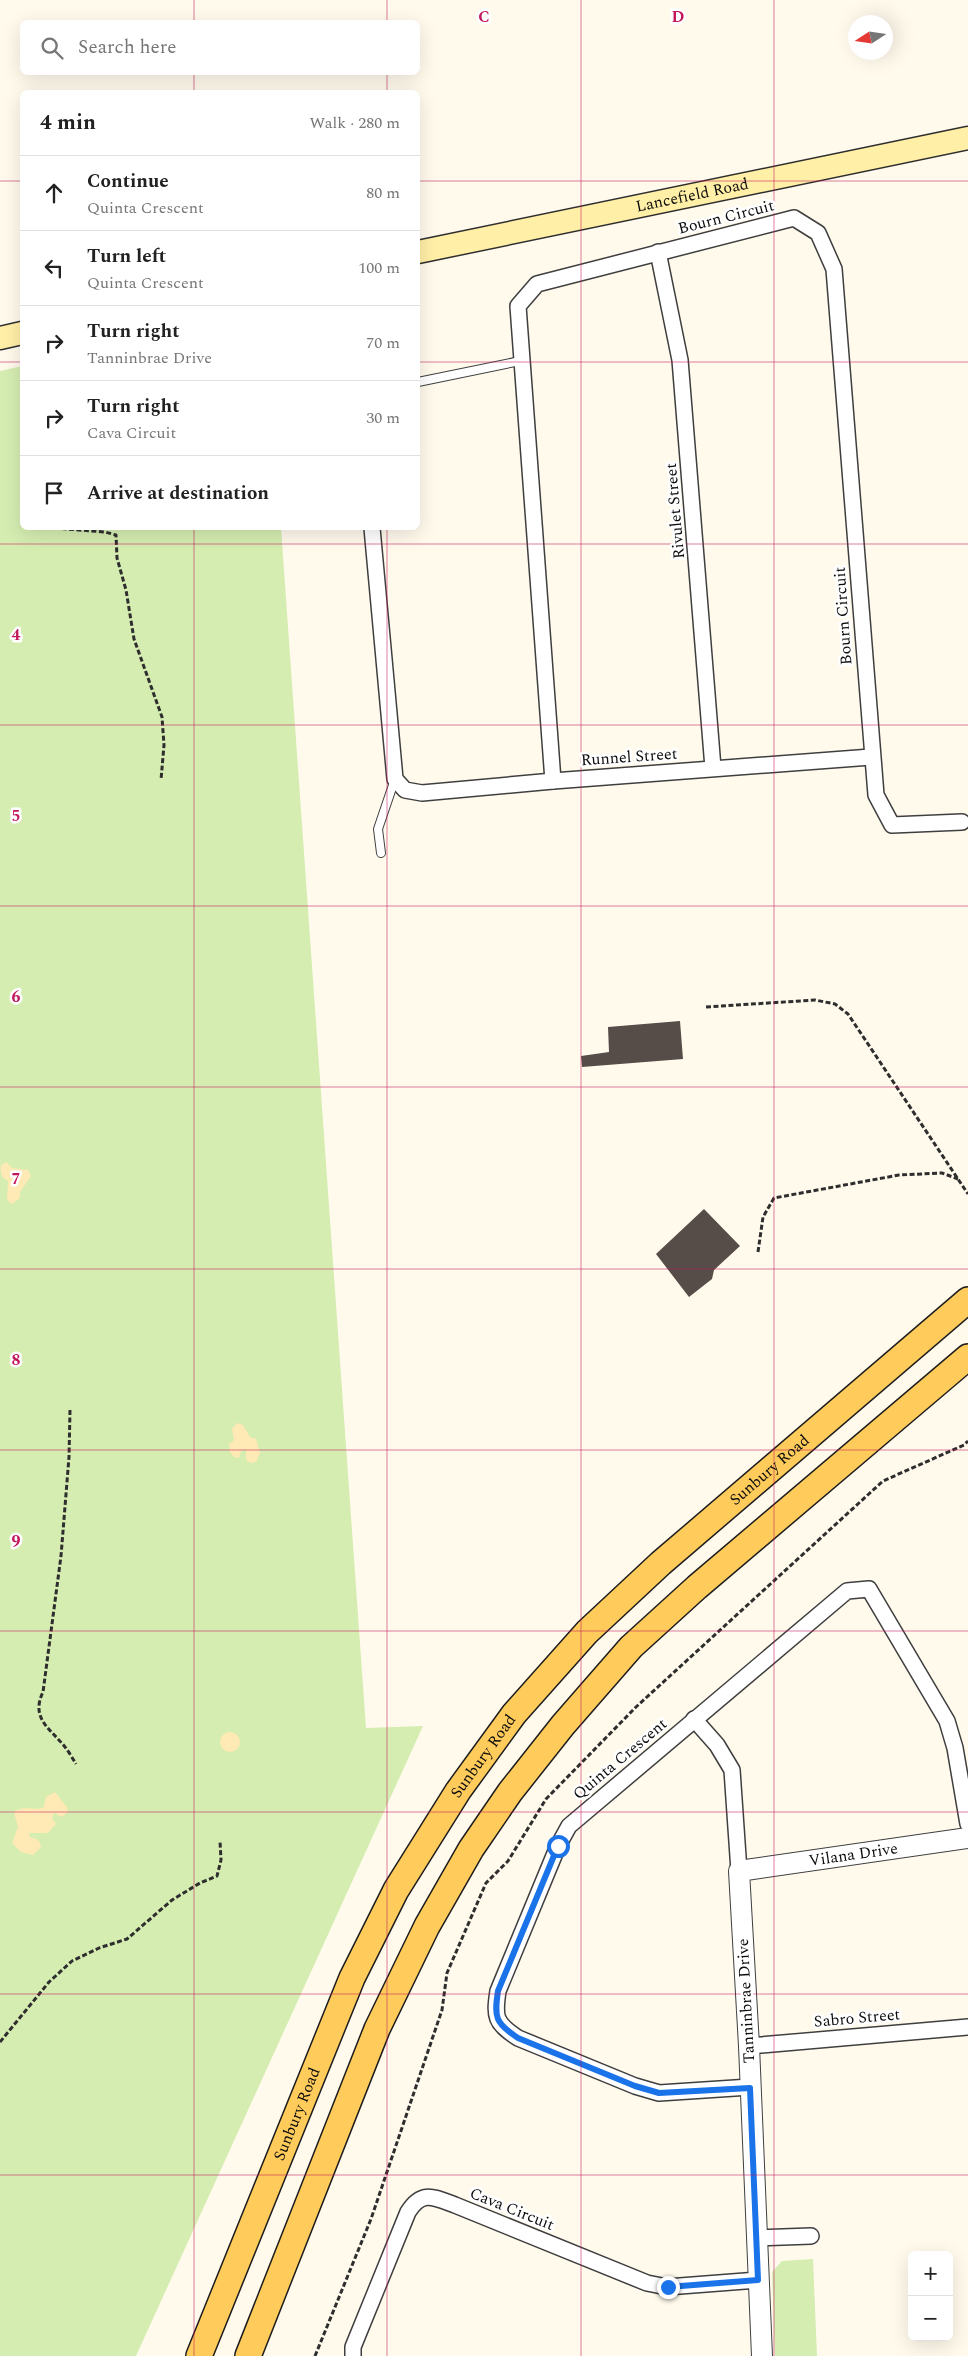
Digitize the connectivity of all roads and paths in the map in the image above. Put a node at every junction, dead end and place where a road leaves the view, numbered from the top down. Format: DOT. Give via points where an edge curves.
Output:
graph roads {
  1 [pos="968,138"];
  2 [pos="420,252"];
  3 [pos="658,252"];
  4 [pos="20,333"];
  5 [pos="0,338"];
  6 [pos="520,361"];
  7 [pos="420,382"];
  8 [pos="80,530"];
  9 [pos="372,530"];
  10 [pos="871,757"];
  11 [pos="713,768"];
  12 [pos="395,779"];
  13 [pos="161,780"];
  14 [pos="553,781"];
  15 [pos="962,822"];
  16 [pos="381,853"];
  17 [pos="706,1007"];
  18 [pos="959,1179"];
  19 [pos="968,1194"];
  20 [pos="758,1252"];
  21 [pos="968,1300"];
  22 [pos="968,1356"];
  23 [pos="70,1410"];
  24 [pos="968,1442"];
  25 [pos="694,1719"];
  26 [pos="76,1764"];
  27 [pos="968,1824"];
  28 [pos="968,1838"];
  29 [pos="220,1841"];
  30 [pos="739,1871"];
  31 [pos="968,2027"];
  32 [pos="0,2042"];
  33 [pos="749,2046"];
  34 [pos="750,2088"];
  35 [pos="811,2236"];
  36 [pos="757,2238"];
  37 [pos="758,2280"];
  38 [pos="199,2356"];
  39 [pos="248,2356"];
  40 [pos="315,2356"];
  41 [pos="353,2356"];
  42 [pos="762,2356"];
  1 -- 2 [label="main road, Lancefield Road"];
  3 -- 6 [label="street, Bourn Circuit" via="537,284 518,306"];
  3 -- 10 [label="street, Bourn Circuit" via="794,218 818,234 834,269"];
  3 -- 11 [label="street, Rivulet Street" via="680,360"];
  4 -- 5 [label="main road"];
  6 -- 7 [label="lane"];
  6 -- 14 [label="street, Bourn Circuit"];
  8 -- 13 [label="path" via="116,535 117,558 134,639 162,717"];
  9 -- 12 [label="street"];
  10 -- 11 [label="street, Runnel Street"];
  10 -- 15 [label="street, Bourn Circuit" via="876,795 892,825"];
  11 -- 14 [label="street, Runnel Street"];
  12 -- 14 [label="street, Runnel Street" via="405,790 422,793"];
  12 -- 16 [label="lane" via="378,829"];
  17 -- 18 [label="path" via="815,1000 835,1004 848,1014"];
  18 -- 19 [label="path"];
  18 -- 20 [label="path" via="942,1173 898,1175 774,1198 763,1217"];
  21 -- 38 [label="main road, Sunbury Road" via="661,1563 594,1626 514,1714 396,1890 352,1978"];
  22 -- 39 [label="main road" via="631,1647 510,1792 471,1849 427,1926 377,2030"];
  23 -- 26 [label="path" via="58,1584 39,1702 44,1726 66,1747"];
  24 -- 40 [label="path" via="884,1481 636,1707 546,1799 508,1861 486,1883 447,1973 442,2010 372,2219"];
  25 -- 27 [label="street, Quinta Crescent" via="847,1591 869,1589 947,1721"];
  25 -- 30 [label="street, Tanninbrae Drive" via="717,1744 732,1770"];
  25 -- 34 [label="street, Quinta Crescent" via="569,1826 498,1991 495,2014 502,2028 518,2038 659,2093"];
  28 -- 30 [label="street, Vilana Drive"];
  29 -- 32 [label="path" via="221,1860 217,1876 172,1900 127,1940 99,1948 72,1961 49,1982"];
  30 -- 33 [label="street, Tanninbrae Drive"];
  31 -- 33 [label="street, Sabro Street"];
  33 -- 34 [label="street, Tanninbrae Drive"];
  34 -- 36 [label="street, Tanninbrae Drive"];
  35 -- 36 [label="street"];
  36 -- 37 [label="street, Tanninbrae Drive"];
  37 -- 41 [label="street, Cava Circuit" via="668,2287 647,2283 455,2205 424,2196 416,2200 408,2212 353,2347"];
  37 -- 42 [label="street, Tanninbrae Drive"];
}
